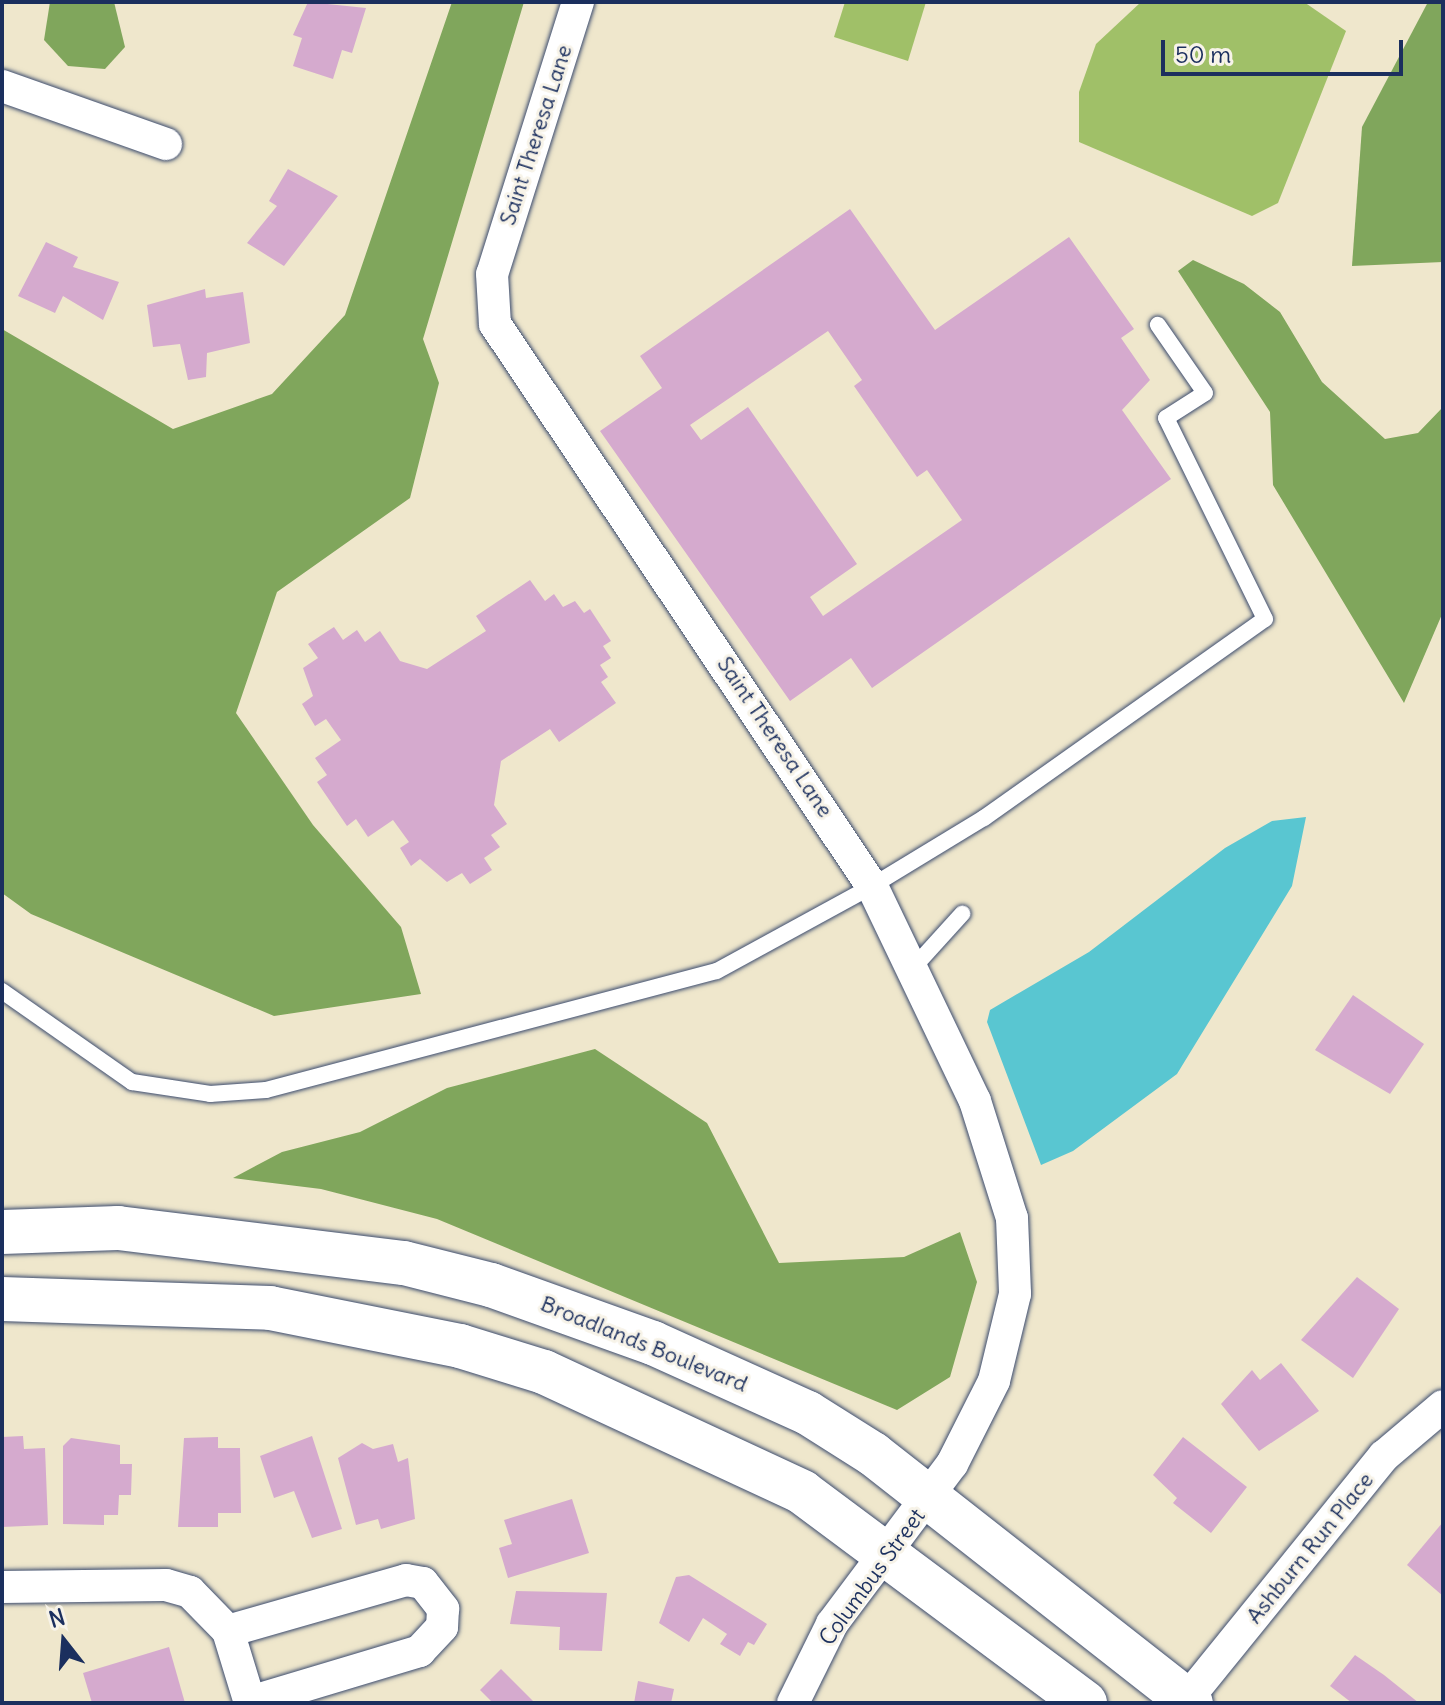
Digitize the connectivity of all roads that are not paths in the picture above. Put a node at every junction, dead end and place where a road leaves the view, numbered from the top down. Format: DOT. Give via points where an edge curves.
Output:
graph roads {
  1 [pos="578,2"];
  2 [pos="2,86"];
  3 [pos="166,144"];
  4 [pos="1158,325"];
  5 [pos="872,886"];
  6 [pos="962,914"];
  7 [pos="914,967"];
  8 [pos="2,991"];
  9 [pos="2,1232"];
  10 [pos="2,1299"];
  11 [pos="1443,1406"];
  12 [pos="932,1496"];
  13 [pos="889,1550"];
  14 [pos="2,1587"];
  15 [pos="228,1631"];
  16 [pos="1189,1701"];
  17 [pos="250,1702"];
  18 [pos="793,1703"];
  19 [pos="1085,1703"];
  1 -- 5 [label="street, Saint Theresa Lane" via="492,274 495,324"];
  2 -- 3 [label="street"];
  4 -- 5 [label="lane" via="1205,393 1166,418 1265,619 984,818"];
  5 -- 7 [label="street, Saint Theresa Lane"];
  5 -- 8 [label="lane" via="702,976 266,1090 210,1094 132,1082"];
  6 -- 7 [label="lane"];
  7 -- 12 [label="street, Saint Theresa Lane" via="1000,1167 1015,1249 1009,1336 994,1381"];
  9 -- 12 [label="main road, Broadlands Boulevard" via="118,1228 210,1235 404,1263 491,1285 784,1401"];
  10 -- 13 [label="main road" via="270,1308 460,1346 635,1410 802,1492"];
  11 -- 16 [label="street, Ashburn Run Place" via="1384,1456"];
  12 -- 13 [label="street, Columbus Street"];
  12 -- 16 [label="main road, Broadlands Boulevard"];
  13 -- 18 [label="street, Columbus Street" via="832,1624"];
  13 -- 19 [label="main road"];
  14 -- 15 [label="street" via="166,1585 212,1607"];
  15 -- 17 [label="street"];
  15 -- 17 [label="street" via="406,1580 423,1583 443,1609 442,1627 420,1651"];
}
